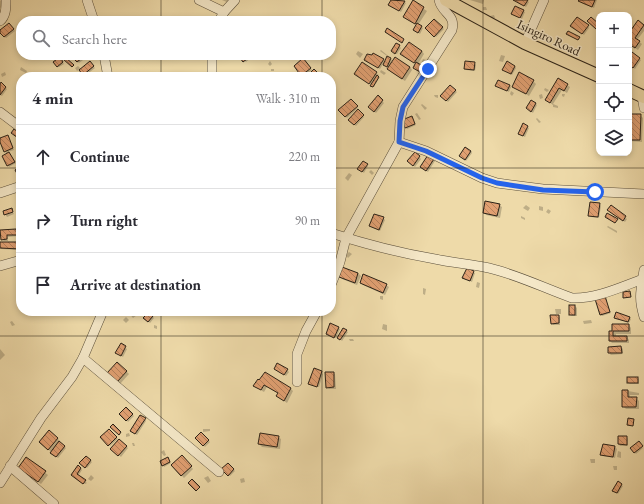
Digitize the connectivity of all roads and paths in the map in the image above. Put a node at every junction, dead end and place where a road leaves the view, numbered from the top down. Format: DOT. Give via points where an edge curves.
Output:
graph roads {
  1 [pos="6,0"];
  2 [pos="87,0"];
  3 [pos="200,0"];
  4 [pos="235,0"];
  5 [pos="439,0"];
  6 [pos="446,0"];
  7 [pos="544,0"];
  8 [pos="224,12"];
  9 [pos="92,16"];
  10 [pos="222,16"];
  11 [pos="0,22"];
  12 [pos="526,43"];
  13 [pos="105,60"];
  14 [pos="212,60"];
  15 [pos="107,72"];
  16 [pos="212,72"];
  17 [pos="596,75"];
  18 [pos="632,91"];
  19 [pos="643,96"];
  20 [pos="644,108"];
  21 [pos="0,112"];
  22 [pos="16,124"];
  23 [pos="399,142"];
  24 [pos="16,188"];
  25 [pos="0,193"];
  26 [pos="644,194"];
  27 [pos="336,235"];
  28 [pos="346,238"];
  29 [pos="16,261"];
  30 [pos="0,266"];
  31 [pos="336,273"];
  32 [pos="643,275"];
  33 [pos="101,316"];
  34 [pos="314,316"];
  35 [pos="644,317"];
  36 [pos="83,358"];
  37 [pos="297,382"];
  38 [pos="10,466"];
  39 [pos="219,472"];
  40 [pos="0,483"];
  41 [pos="54,504"];
  1 -- 11 [label="street" via="4,18"];
  2 -- 9 [label="street"];
  3 -- 8 [label="street"];
  4 -- 8 [label="street"];
  5 -- 23 [label="street" via="442,8 451,16 452,30 403,107"];
  6 -- 12 [label="main road, Isingiro Road"];
  7 -- 12 [label="street"];
  8 -- 10 [label="street"];
  12 -- 17 [label="main road, Isingiro Road"];
  13 -- 15 [label="street"];
  14 -- 16 [label="street"];
  18 -- 19 [label="main road"];
  19 -- 20 [label="street"];
  21 -- 22 [label="street"];
  23 -- 26 [label="street" via="426,151 497,183 543,190"];
  23 -- 28 [label="street"];
  24 -- 25 [label="street"];
  27 -- 28 [label="street"];
  28 -- 31 [label="street"];
  28 -- 32 [label="street" via="436,259 489,268 518,276 572,298 590,296"];
  29 -- 30 [label="street"];
  32 -- 35 [label="street" via="640,301"];
  33 -- 36 [label="street"];
  34 -- 37 [label="street" via="297,354"];
  36 -- 38 [label="street"];
  36 -- 39 [label="street"];
  38 -- 40 [label="street"];
  38 -- 41 [label="street"];
}
